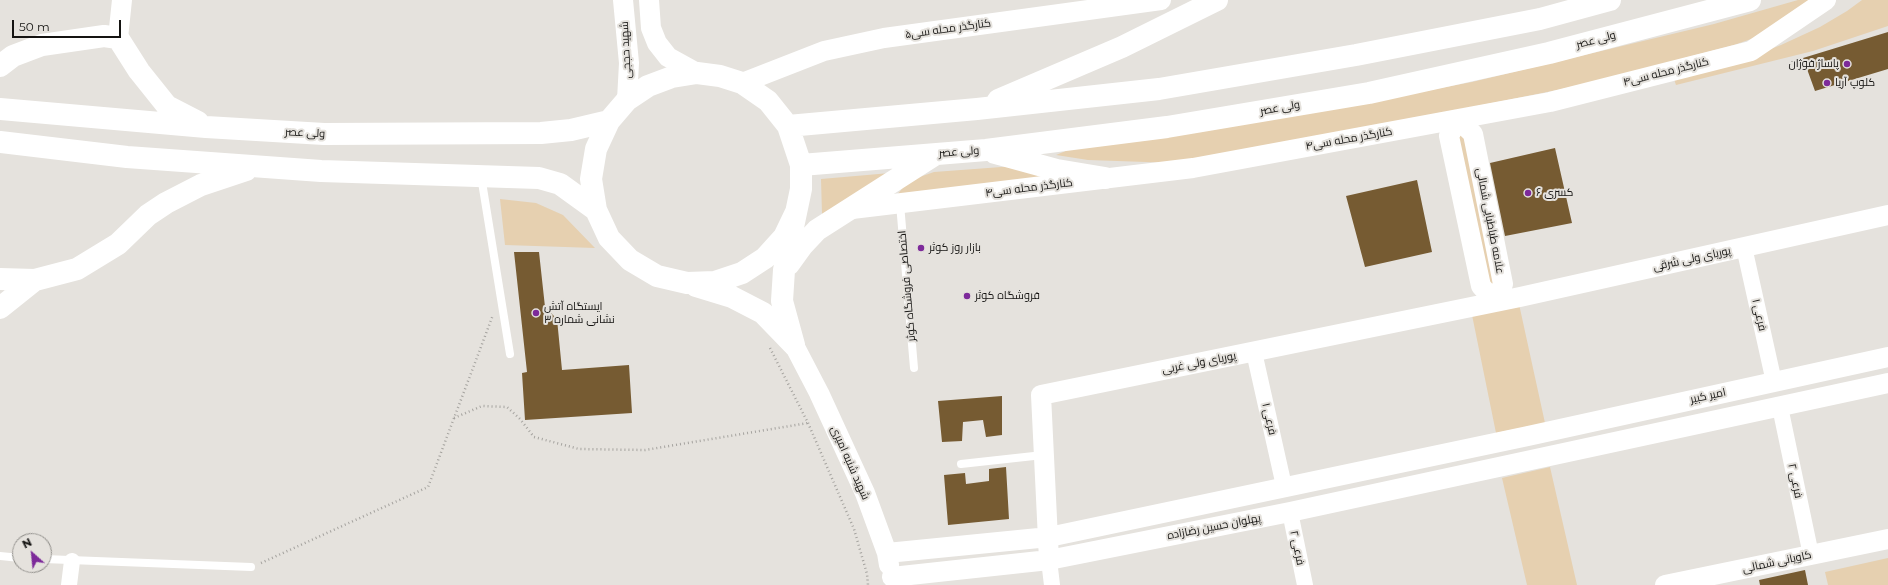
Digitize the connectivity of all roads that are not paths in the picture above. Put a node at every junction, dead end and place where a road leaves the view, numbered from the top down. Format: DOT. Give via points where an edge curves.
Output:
graph roads {
  1 [pos="122,0"];
  2 [pos="623,0"];
  3 [pos="649,0"];
  4 [pos="1161,0"];
  5 [pos="1217,0"];
  6 [pos="1610,0"];
  7 [pos="1750,0"];
  8 [pos="1826,0"];
  9 [pos="118,38"];
  10 [pos="4,58"];
  11 [pos="697,73"];
  12 [pos="742,84"];
  13 [pos="627,100"];
  14 [pos="0,109"];
  15 [pos="977,109"];
  16 [pos="1458,119"];
  17 [pos="609,121"];
  18 [pos="788,126"];
  19 [pos="206,127"];
  20 [pos="0,142"];
  21 [pos="986,150"];
  22 [pos="938,153"];
  23 [pos="801,165"];
  24 [pos="257,166"];
  25 [pos="481,176"];
  26 [pos="1105,178"];
  27 [pos="900,203"];
  28 [pos="852,209"];
  29 [pos="596,210"];
  30 [pos="796,212"];
  31 [pos="1888,215"];
  32 [pos="1744,247"];
  33 [pos="784,270"];
  34 [pos="0,280"];
  35 [pos="35,280"];
  36 [pos="687,283"];
  37 [pos="1495,302"];
  38 [pos="0,308"];
  39 [pos="794,345"];
  40 [pos="1254,352"];
  41 [pos="510,354"];
  42 [pos="1888,357"];
  43 [pos="914,368"];
  44 [pos="1774,382"];
  45 [pos="1888,383"];
  46 [pos="1780,406"];
  47 [pos="1565,427"];
  48 [pos="1483,445"];
  49 [pos="1570,451"];
  50 [pos="1044,455"];
  51 [pos="961,464"];
  52 [pos="1488,470"];
  53 [pos="1284,486"];
  54 [pos="1290,512"];
  55 [pos="1049,537"];
  56 [pos="1888,539"];
  57 [pos="887,553"];
  58 [pos="1811,555"];
  59 [pos="0,556"];
  60 [pos="12,557"];
  61 [pos="52,560"];
  62 [pos="1049,560"];
  63 [pos="72,561"];
  64 [pos="252,567"];
  65 [pos="892,581"];
  66 [pos="1697,582"];
  67 [pos="70,585"];
  68 [pos="1052,585"];
  69 [pos="1305,585"];
  70 [pos="1665,585"];
  1 -- 9 [label="street"];
  2 -- 13 [label="street, شهید حججی" via="629,62"];
  3 -- 11 [label="street" via="651,28 657,43 668,56"];
  4 -- 12 [label="street, کنارگذر محله سی۵" via="884,38 824,50"];
  5 -- 15 [label="main road" via="1122,47"];
  6 -- 15 [label="main road" via="1540,20 1356,55 1167,87"];
  7 -- 21 [label="main road, ولی عصر" via="1549,53 1369,93 1167,127"];
  8 -- 16 [label="street, کنارگذر محله سی۴" via="1751,51 1550,102"];
  9 -- 10 [label="main road" via="104,36 42,45"];
  9 -- 19 [label="main road" via="139,71 167,106"];
  11 -- 12 [label="main road" via="720,76"];
  11 -- 13 [label="main road" via="654,83"];
  12 -- 18 [label="main road" via="768,101"];
  13 -- 17 [label="main road"];
  14 -- 19 [label="main road, ولی عصر"];
  15 -- 18 [label="main road"];
  16 -- 26 [label="street, کنارگذر محله سی۴" via="1194,168"];
  16 -- 37 [label="street, علامه طباطبایی شمالی" via="1473,134 1503,284"];
  17 -- 19 [label="main road, ولی عصر" via="571,130 541,133 324,134"];
  17 -- 29 [label="main road" via="596,149 591,179"];
  18 -- 23 [label="main road"];
  20 -- 24 [label="main road" via="127,157"];
  21 -- 22 [label="main road, ولی عصر"];
  21 -- 26 [label="main road" via="1057,170"];
  22 -- 23 [label="main road, ولی عصر"];
  22 -- 28 [label="main road"];
  23 -- 30 [label="main road" via="801,189"];
  24 -- 25 [label="main road" via="321,171"];
  24 -- 35 [label="main road" via="202,185 166,203 148,215 118,244 77,269"];
  25 -- 29 [label="main road" via="539,178 560,184"];
  25 -- 41 [label="lane"];
  26 -- 27 [label="street, کنارگذر محله سی۴"];
  27 -- 28 [label="street, کنارگذر محله سی۴"];
  27 -- 43 [label="lane, اختصاصی فروشگاه کوثر"];
  28 -- 33 [label="main road" via="817,230"];
  29 -- 36 [label="main road" via="609,238 630,260 657,276"];
  30 -- 33 [label="main road" via="791,247"];
  30 -- 36 [label="main road" via="784,237 765,258 742,273 715,282"];
  31 -- 32 [label="street, پوریای ولی شرقی"];
  32 -- 37 [label="street, پوریای ولی شرقی"];
  32 -- 44 [label="street, فرعی ۱"];
  33 -- 39 [label="main road" via="782,301"];
  34 -- 35 [label="main road"];
  35 -- 38 [label="main road"];
  36 -- 39 [label="main road" via="732,297 763,313"];
  37 -- 40 [label="street, پوریای ولی غربی"];
  39 -- 57 [label="street, شهید شنبه امیری" via="865,493"];
  40 -- 50 [label="street, پوریای ولی غربی" via="1041,395"];
  40 -- 53 [label="street, فرعی ۱"];
  42 -- 44 [label="street, امیر کبیر"];
  44 -- 46 [label="street"];
  44 -- 47 [label="street, امیر کبیر"];
  45 -- 46 [label="street"];
  46 -- 49 [label="street"];
  46 -- 58 [label="street, فرعی ۲"];
  47 -- 48 [label="street, امیر کبیر"];
  47 -- 49 [label="street"];
  48 -- 52 [label="street"];
  48 -- 53 [label="street"];
  49 -- 52 [label="street, پهلوان حسین رضازاده"];
  50 -- 51 [label="lane"];
  50 -- 55 [label="street, پوریای ولی غربی"];
  52 -- 54 [label="street, پهلوان حسین رضازاده"];
  53 -- 54 [label="street"];
  53 -- 55 [label="street"];
  54 -- 62 [label="street, پهلوان حسین رضازاده"];
  54 -- 69 [label="street, فرعی ۲"];
  55 -- 57 [label="street"];
  55 -- 62 [label="street, پوریای ولی غربی"];
  56 -- 58 [label="street, کاویانی شمالی"];
  57 -- 65 [label="street, شهید شنبه امیری"];
  58 -- 66 [label="street, کاویانی شمالی"];
  59 -- 60 [label="lane"];
  61 -- 63 [label="lane"];
  62 -- 65 [label="street, پهلوان حسین رضازاده"];
  62 -- 68 [label="street"];
  63 -- 64 [label="lane"];
  63 -- 67 [label="street"];
  66 -- 70 [label="street, کاویانی شمالی"];
}
